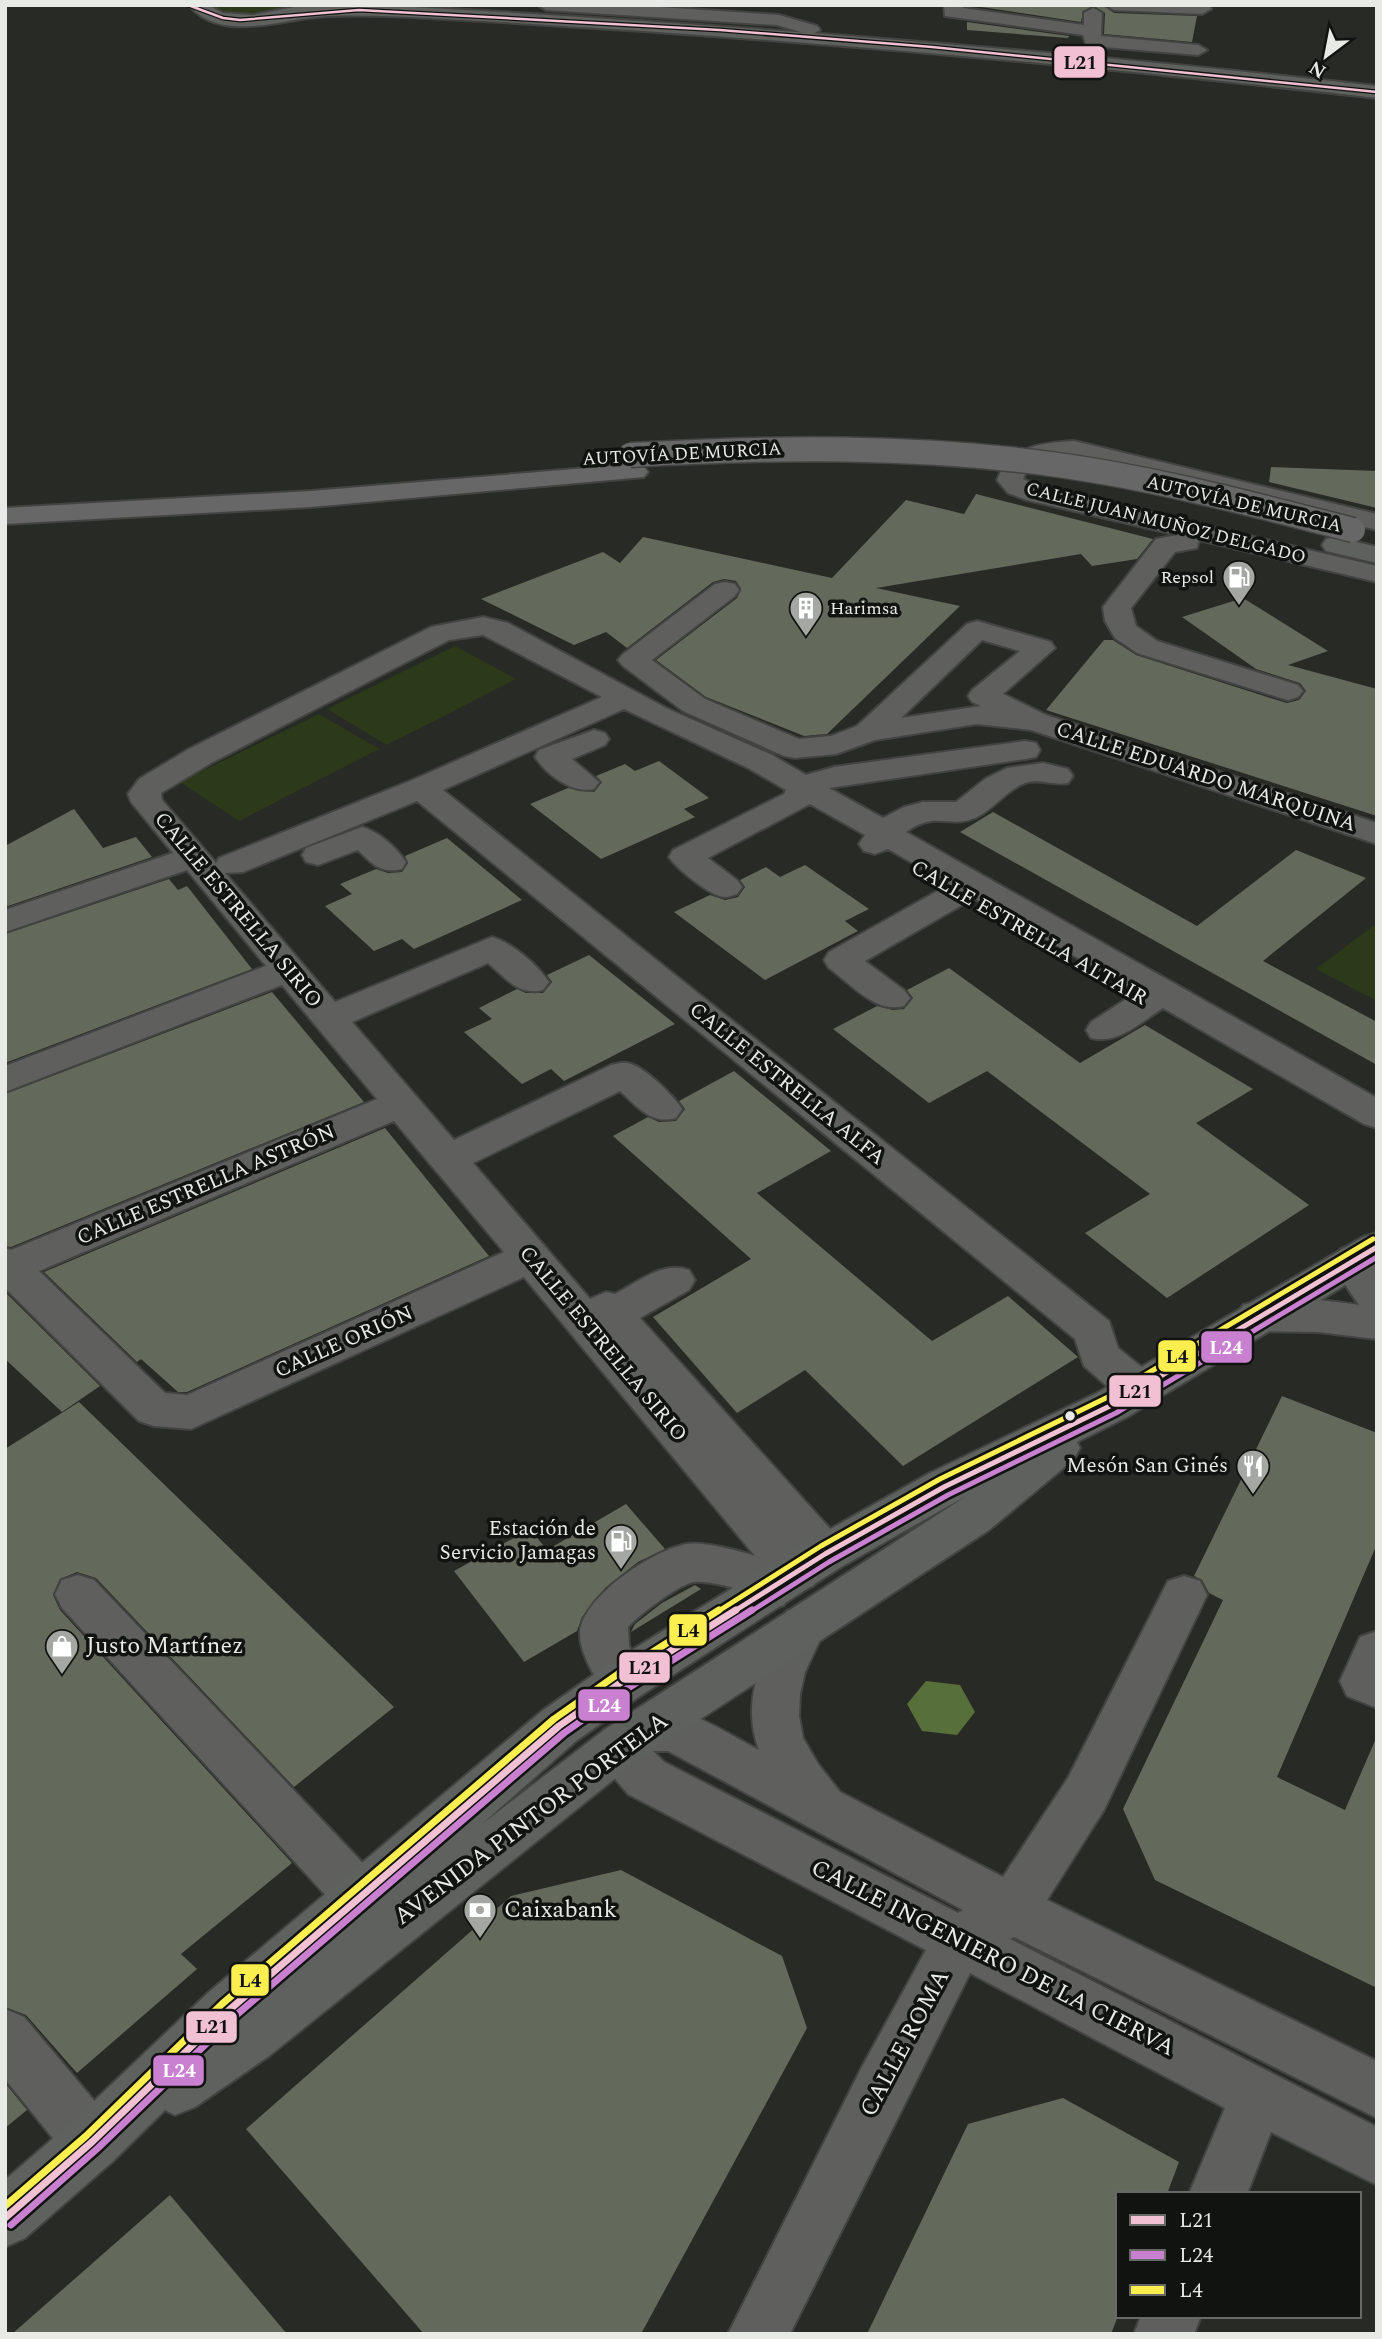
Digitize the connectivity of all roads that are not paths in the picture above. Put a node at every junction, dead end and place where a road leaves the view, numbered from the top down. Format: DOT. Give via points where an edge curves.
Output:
graph roads {
  1 [pos="187,5"];
  2 [pos="316,5"];
  3 [pos="415,5"];
  4 [pos="547,5"];
  5 [pos="957,5"];
  6 [pos="1094,5"];
  7 [pos="1114,5"];
  8 [pos="201,9"];
  9 [pos="1202,9"];
  10 [pos="288,16"];
  11 [pos="811,30"];
  12 [pos="1092,36"];
  13 [pos="934,43"];
  14 [pos="1198,50"];
  15 [pos="1377,84"];
  16 [pos="1377,92"];
  17 [pos="5,498"];
  18 [pos="5,516"];
  19 [pos="1361,533"];
  20 [pos="1184,536"];
  21 [pos="1377,555"];
  22 [pos="1377,574"];
  23 [pos="725,590"];
  24 [pos="1377,598"];
  25 [pos="1288,691"];
  26 [pos="626,697"];
  27 [pos="669,721"];
  28 [pos="868,732"];
  29 [pos="1030,736"];
  30 [pos="936,763"];
  31 [pos="167,776"];
  32 [pos="1057,776"];
  33 [pos="590,779"];
  34 [pos="421,788"];
  35 [pos="801,793"];
  36 [pos="920,812"];
  37 [pos="1377,834"];
  38 [pos="879,838"];
  39 [pos="194,857"];
  40 [pos="381,866"];
  41 [pos="234,881"];
  42 [pos="732,884"];
  43 [pos="968,889"];
  44 [pos="5,922"];
  45 [pos="288,970"];
  46 [pos="523,986"];
  47 [pos="901,993"];
  48 [pos="1155,996"];
  49 [pos="341,1013"];
  50 [pos="1104,1030"];
  51 [pos="5,1080"];
  52 [pos="402,1103"];
  53 [pos="654,1114"];
  54 [pos="1377,1115"];
  55 [pos="1377,1134"];
  56 [pos="460,1153"];
  57 [pos="1366,1253"];
  58 [pos="530,1257"];
  59 [pos="8,1265"];
  60 [pos="675,1280"];
  61 [pos="1377,1300"];
  62 [pos="1258,1316"];
  63 [pos="601,1321"];
  64 [pos="1377,1324"];
  65 [pos="1125,1397"];
  66 [pos="756,1527"];
  67 [pos="688,1562"];
  68 [pos="796,1573"];
  69 [pos="78,1594"];
  70 [pos="1184,1595"];
  71 [pos="804,1625"];
  72 [pos="1377,1651"];
  73 [pos="1377,1687"];
  74 [pos="628,1721"];
  75 [pos="828,1810"];
  76 [pos="370,1887"];
  77 [pos="1012,1909"];
  78 [pos="959,1941"];
  79 [pos="5,2036"];
  80 [pos="1377,2090"];
  81 [pos="1258,2096"];
  82 [pos="92,2142"];
  83 [pos="1377,2157"];
  84 [pos="1219,2192"];
  85 [pos="5,2218"];
  86 [pos="758,2334"];
  1 -- 8 [label="main road"];
  2 -- 10 [label="main road"];
  3 -- 11 [label="main road"];
  4 -- 11 [label="street" via="779,20"];
  5 -- 12 [label="street" via="951,12"];
  6 -- 12 [label="street"];
  7 -- 9 [label="street"];
  8 -- 10 [label="main road" via="235,19"];
  10 -- 13 [label="main road" via="384,10"];
  11 -- 13 [label="main road"];
  12 -- 14 [label="street"];
  13 -- 15 [label="main road"];
  13 -- 16 [label="main road"];
  17 -- 19 [label="highway, AUTOVÍA DE MURCIA, bridge" via="310,481 671,453 828,448 953,454 1072,467 1179,487"];
  18 -- 19 [label="highway, AUTOVÍA DE MURCIA" via="312,499 662,471 829,466 951,471 1052,482"];
  19 -- 20 [label="street, CALLE JUAN MUÑOZ DELGADO" via="1074,449 1024,457 1013,469 1010,480 1017,487"];
  19 -- 21 [label="main road, CALLE JUAN MUÑOZ DELGADO"];
  20 -- 22 [label="street, CALLE JUAN MUÑOZ DELGADO"];
  20 -- 24 [label="street" via="1211,556"];
  20 -- 25 [label="street" via="1166,545 1117,607 1118,622 1129,638 1147,647"];
  23 -- 28 [label="street" via="633,660 694,705 794,749 836,746"];
  26 -- 27 [label="street, CALLE ESTRELLA ALTAIR"];
  26 -- 31 [label="street, CALLE ESTRELLA ALTAIR" via="498,629 484,626 441,633"];
  26 -- 34 [label="street"];
  27 -- 33 [label="street" via="564,751"];
  27 -- 35 [label="street, CALLE ESTRELLA ALTAIR"];
  28 -- 29 [label="street" via="976,715"];
  28 -- 29 [label="street" via="977,630 1041,648 983,696"];
  29 -- 30 [label="street"];
  29 -- 37 [label="street, CALLE EDUARDO MARQUINA"];
  30 -- 35 [label="street" via="834,776"];
  30 -- 36 [label="street" via="939,783"];
  31 -- 39 [label="street, CALLE ESTRELLA SIRIO" via="144,794"];
  31 -- 41 [label="street, CALLE ESTRELLA SIRIO" via="167,792"];
  32 -- 36 [label="street" via="1029,770 1012,776 965,811"];
  34 -- 41 [label="street"];
  34 -- 65 [label="street, CALLE ESTRELLA ALFA" via="1094,1332 1099,1355"];
  35 -- 38 [label="street, CALLE ESTRELLA ALTAIR"];
  35 -- 42 [label="street" via="699,850"];
  36 -- 38 [label="street"];
  38 -- 43 [label="street, CALLE ESTRELLA ALTAIR"];
  39 -- 41 [label="street, CALLE ESTRELLA SIRIO"];
  39 -- 44 [label="street"];
  40 -- 41 [label="street" via="362,836"];
  41 -- 45 [label="street, CALLE ESTRELLA SIRIO"];
  41 -- 49 [label="street, CALLE ESTRELLA SIRIO"];
  43 -- 47 [label="street" via="857,951"];
  43 -- 48 [label="street, CALLE ESTRELLA ALTAIR"];
  45 -- 49 [label="street, CALLE ESTRELLA SIRIO"];
  45 -- 51 [label="street"];
  46 -- 49 [label="street" via="492,948"];
  48 -- 50 [label="street"];
  48 -- 54 [label="street, CALLE ESTRELLA ALTAIR"];
  48 -- 55 [label="street, CALLE ESTRELLA ALTAIR"];
  49 -- 52 [label="street, CALLE ESTRELLA SIRIO"];
  49 -- 56 [label="street, CALLE ESTRELLA SIRIO"];
  52 -- 56 [label="street, CALLE ESTRELLA SIRIO"];
  52 -- 59 [label="street, CALLE ESTRELLA ASTRÓN"];
  53 -- 56 [label="street" via="625,1074"];
  56 -- 58 [label="street, CALLE ESTRELLA SIRIO"];
  56 -- 63 [label="street, CALLE ESTRELLA SIRIO"];
  57 -- 61 [label="street" via="1364,1283"];
  57 -- 62 [label="main road, AVENIDA PINTOR PORTELA"];
  58 -- 59 [label="street, CALLE ORIÓN" via="191,1412 155,1409"];
  58 -- 63 [label="street, CALLE ESTRELLA SIRIO"];
  60 -- 63 [label="street"];
  62 -- 64 [label="street" via="1307,1315"];
  62 -- 65 [label="main road, AVENIDA PINTOR PORTELA"];
  63 -- 66 [label="street, CALLE ESTRELLA SIRIO"];
  63 -- 68 [label="street, CALLE ESTRELLA SIRIO"];
  65 -- 68 [label="main road, AVENIDA PINTOR PORTELA" via="944,1487"];
  65 -- 71 [label="main road, AVENIDA PINTOR PORTELA" via="973,1517"];
  66 -- 67 [label="street"];
  66 -- 68 [label="street, CALLE ESTRELLA SIRIO"];
  67 -- 68 [label="street" via="747,1572"];
  67 -- 74 [label="street, CALLE INGENIERO DE LA CIERVA" via="621,1602 605,1624"];
  68 -- 74 [label="main road, AVENIDA PINTOR PORTELA"];
  69 -- 76 [label="street"];
  70 -- 77 [label="street" via="1086,1794"];
  71 -- 74 [label="main road, AVENIDA PINTOR PORTELA"];
  71 -- 75 [label="street" via="780,1674 775,1721 780,1745"];
  72 -- 73 [label="street" via="1364,1681"];
  74 -- 75 [label="street" via="674,1730"];
  74 -- 76 [label="main road, AVENIDA PINTOR PORTELA" via="600,1733"];
  74 -- 78 [label="street, CALLE INGENIERO DE LA CIERVA" via="646,1778"];
  74 -- 82 [label="main road, AVENIDA PINTOR PORTELA" via="250,2037"];
  75 -- 77 [label="street"];
  76 -- 82 [label="main road, AVENIDA PINTOR PORTELA" via="228,2011"];
  77 -- 78 [label="street"];
  77 -- 80 [label="street"];
  78 -- 81 [label="street, CALLE INGENIERO DE LA CIERVA"];
  78 -- 86 [label="street, CALLE ROMA"];
  79 -- 82 [label="street"];
  81 -- 83 [label="street, CALLE INGENIERO DE LA CIERVA"];
  81 -- 84 [label="street"];
  82 -- 85 [label="main road, AVENIDA PINTOR PORTELA"];
}
